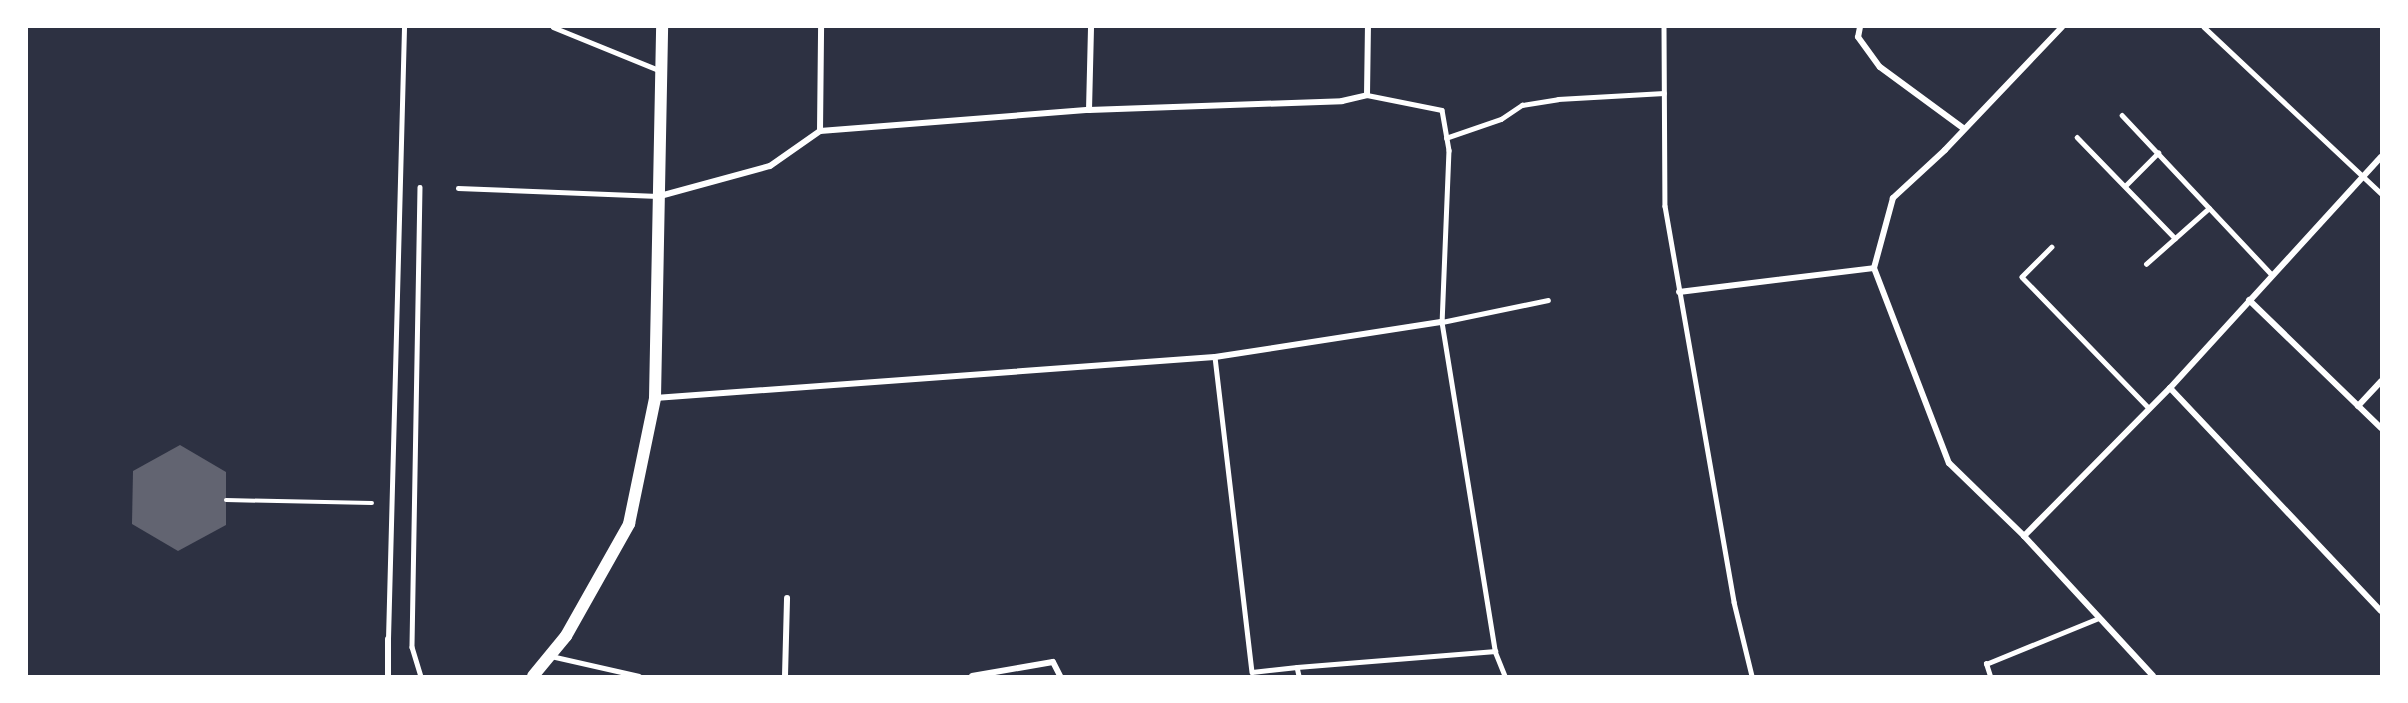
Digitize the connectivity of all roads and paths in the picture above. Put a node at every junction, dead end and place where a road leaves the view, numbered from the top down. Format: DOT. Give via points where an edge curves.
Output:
graph roads {
  1 [pos="404,27"];
  2 [pos="553,27"];
  3 [pos="662,27"];
  4 [pos="821,27"];
  5 [pos="1091,27"];
  6 [pos="1368,27"];
  7 [pos="1664,27"];
  8 [pos="1860,27"];
  9 [pos="2062,27"];
  10 [pos="2204,27"];
  11 [pos="661,71"];
  12 [pos="1664,93"];
  13 [pos="1367,95"];
  14 [pos="1089,110"];
  15 [pos="2122,115"];
  16 [pos="1963,128"];
  17 [pos="820,131"];
  18 [pos="2077,137"];
  19 [pos="1446,138"];
  20 [pos="2158,153"];
  21 [pos="2381,157"];
  22 [pos="2362,176"];
  23 [pos="2125,186"];
  24 [pos="420,187"];
  25 [pos="458,188"];
  26 [pos="2381,193"];
  27 [pos="660,196"];
  28 [pos="2209,208"];
  29 [pos="2175,238"];
  30 [pos="2052,248"];
  31 [pos="2146,264"];
  32 [pos="1874,268"];
  33 [pos="2272,275"];
  34 [pos="1679,292"];
  35 [pos="1548,300"];
  36 [pos="2249,300"];
  37 [pos="1442,321"];
  38 [pos="1215,357"];
  39 [pos="2381,381"];
  40 [pos="2170,388"];
  41 [pos="655,398"];
  42 [pos="2358,406"];
  43 [pos="2149,408"];
  44 [pos="2381,428"];
  45 [pos="226,500"];
  46 [pos="391,503"];
  47 [pos="2024,536"];
  48 [pos="787,598"];
  49 [pos="2381,611"];
  50 [pos="2099,618"];
  51 [pos="388,639"];
  52 [pos="1495,651"];
  53 [pos="550,656"];
  54 [pos="1297,667"];
  55 [pos="388,676"];
  56 [pos="421,676"];
  57 [pos="533,676"];
  58 [pos="639,676"];
  59 [pos="785,676"];
  60 [pos="972,676"];
  61 [pos="1060,676"];
  62 [pos="1299,676"];
  63 [pos="1505,676"];
  64 [pos="1752,676"];
  65 [pos="1990,676"];
  66 [pos="2153,676"];
  1 -- 46 [label="lane"];
  2 -- 11 [label="lane"];
  3 -- 11 [label="main road"];
  4 -- 17 [label="street"];
  5 -- 14 [label="street"];
  6 -- 13 [label="street"];
  7 -- 12 [label="lane"];
  8 -- 16 [label="street" via="1858,37 1880,67"];
  9 -- 16 [label="street"];
  10 -- 22 [label="lane"];
  11 -- 27 [label="main road"];
  12 -- 19 [label="lane" via="1522,105 1501,119"];
  12 -- 34 [label="lane" via="1665,206"];
  13 -- 14 [label="street" via="1342,101"];
  13 -- 19 [label="lane" via="1442,110"];
  14 -- 17 [label="street"];
  15 -- 20 [label="lane"];
  16 -- 32 [label="street" via="1893,198"];
  17 -- 27 [label="street" via="770,166"];
  18 -- 23 [label="lane"];
  19 -- 37 [label="lane" via="1449,150"];
  20 -- 23 [label="lane"];
  20 -- 28 [label="lane"];
  21 -- 22 [label="street"];
  22 -- 26 [label="lane"];
  22 -- 33 [label="street"];
  23 -- 29 [label="lane"];
  24 -- 56 [label="lane" via="412,647"];
  25 -- 27 [label="lane"];
  27 -- 41 [label="main road"];
  28 -- 29 [label="lane"];
  28 -- 33 [label="lane"];
  29 -- 31 [label="lane"];
  30 -- 43 [label="lane" via="2022,277"];
  32 -- 34 [label="street"];
  32 -- 47 [label="street" via="1949,463"];
  33 -- 36 [label="street"];
  34 -- 64 [label="lane" via="1734,602"];
  35 -- 37 [label="lane"];
  36 -- 40 [label="street"];
  36 -- 42 [label="street"];
  37 -- 38 [label="street"];
  37 -- 52 [label="lane"];
  38 -- 41 [label="street"];
  38 -- 54 [label="lane" via="1252,672"];
  39 -- 42 [label="street"];
  40 -- 43 [label="street"];
  40 -- 49 [label="street"];
  41 -- 53 [label="main road" via="629,524 566,636"];
  42 -- 44 [label="street"];
  43 -- 47 [label="street"];
  45 -- 46 [label="path"];
  46 -- 51 [label="lane"];
  47 -- 50 [label="street"];
  48 -- 59 [label="street"];
  50 -- 65 [label="lane" via="1986,664"];
  50 -- 66 [label="street"];
  51 -- 55 [label="street"];
  52 -- 54 [label="lane"];
  52 -- 63 [label="lane"];
  53 -- 57 [label="main road"];
  53 -- 58 [label="lane"];
  54 -- 62 [label="lane"];
  60 -- 61 [label="street" via="1053,662"];
}
